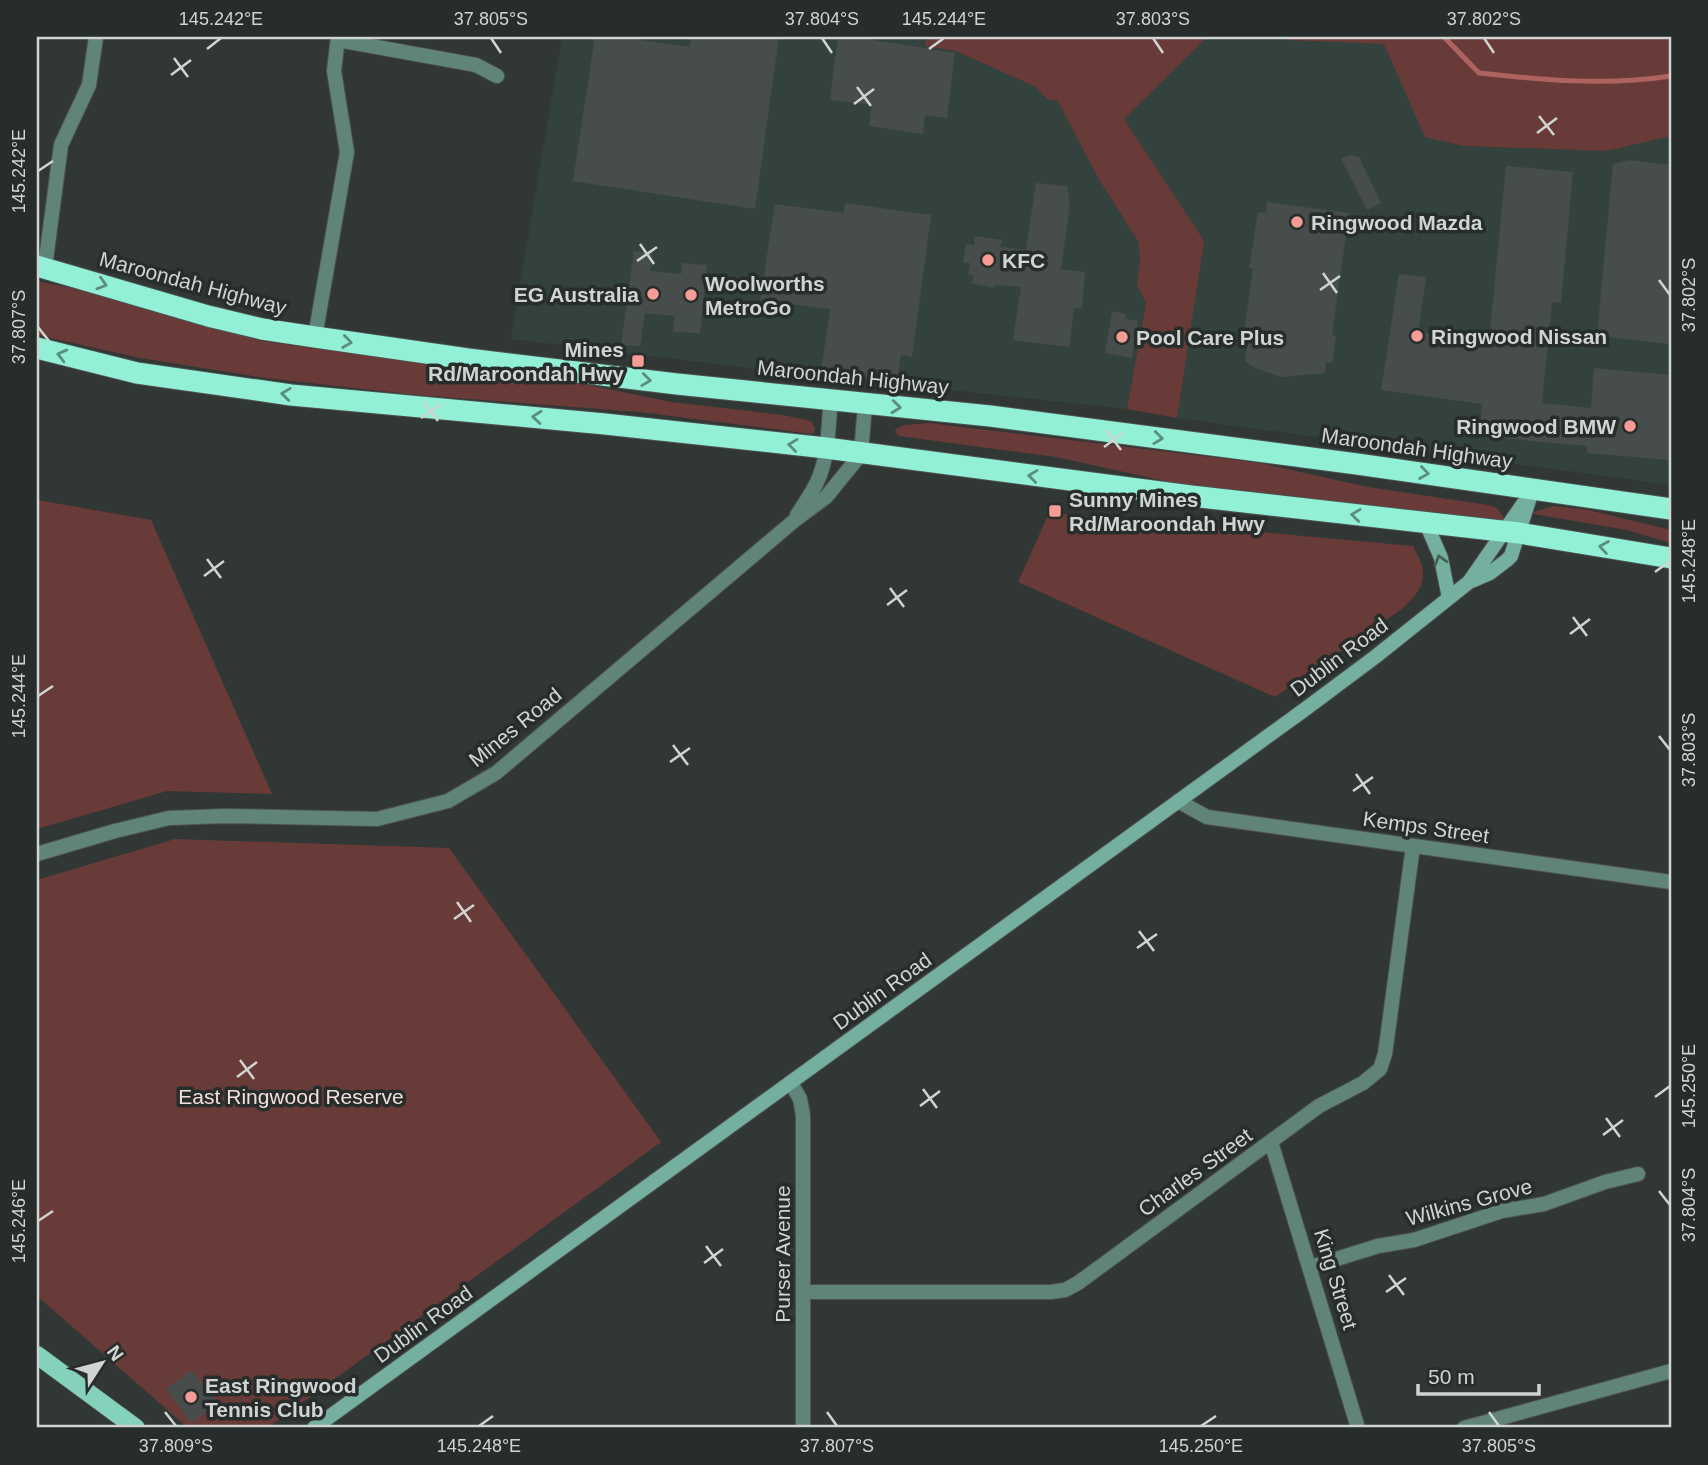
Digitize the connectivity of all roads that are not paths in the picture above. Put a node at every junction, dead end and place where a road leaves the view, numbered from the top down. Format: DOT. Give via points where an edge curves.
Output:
graph roads {
  1 [pos="96,37"];
  2 [pos="338,38"];
  3 [pos="496,76"];
  4 [pos="41,266"];
  5 [pos="315,337"];
  6 [pos="37,348"];
  7 [pos="831,400"];
  8 [pos="865,404"];
  9 [pos="826,449"];
  10 [pos="861,454"];
  11 [pos="1533,488"];
  12 [pos="1671,509"];
  13 [pos="795,520"];
  14 [pos="1426,523"];
  15 [pos="1512,532"];
  16 [pos="1671,558"];
  17 [pos="1450,598"];
  18 [pos="1178,801"];
  19 [pos="1413,846"];
  20 [pos="37,854"];
  21 [pos="1671,882"];
  22 [pos="791,1083"];
  23 [pos="1271,1142"];
  24 [pos="1638,1174"];
  25 [pos="1311,1267"];
  26 [pos="803,1292"];
  27 [pos="37,1354"];
  28 [pos="1671,1371"];
  29 [pos="136,1428"];
  30 [pos="313,1428"];
  31 [pos="803,1428"];
  32 [pos="1358,1428"];
  33 [pos="1464,1428"];
  1 -- 4 [label="street" via="89,85 61,145"];
  2 -- 3 [label="street" via="476,65"];
  2 -- 5 [label="street" via="334,71 346,152"];
  4 -- 5 [label="highway, Maroondah Highway, one-way" via="208,316"];
  5 -- 7 [label="highway, Maroondah Highway, one-way"];
  9 -- 6 [label="highway, one-way" via="291,395 137,373"];
  7 -- 8 [label="highway, Maroondah Highway"];
  7 -- 9 [label="street, Mines Road"];
  8 -- 10 [label="street"];
  8 -- 11 [label="highway, Maroondah Highway, one-way"];
  9 -- 10 [label="highway"];
  9 -- 13 [label="street, Mines Road" via="818,482"];
  10 -- 13 [label="street, Mines Road" via="826,497"];
  14 -- 10 [label="highway, one-way"];
  11 -- 12 [label="highway, Maroondah Highway"];
  11 -- 15 [label="main road, Dublin Road"];
  13 -- 20 [label="street, Mines Road" via="496,773 448,802 377,819 169,818"];
  14 -- 15 [label="highway"];
  17 -- 14 [label="main road, one-way" via="1441,558"];
  16 -- 15 [label="highway, one-way"];
  15 -- 17 [label="main road, Dublin Road"];
  17 -- 18 [label="main road, Dublin Road"];
  18 -- 19 [label="street, Kemps Street" via="1207,817"];
  18 -- 22 [label="main road, Dublin Road"];
  19 -- 21 [label="street, Kemps Street"];
  19 -- 23 [label="street, Charles Street" via="1380,1069"];
  22 -- 26 [label="street, Purser Avenue" via="803,1115"];
  22 -- 30 [label="main road, Dublin Road"];
  23 -- 25 [label="street, King Street"];
  23 -- 26 [label="street, Charles Street" via="1065,1290"];
  24 -- 25 [label="street, Wilkins Grove"];
  25 -- 32 [label="street, King Street"];
  26 -- 31 [label="street, Purser Avenue"];
  27 -- 29 [label="main road"];
  28 -- 33 [label="street"];
}
